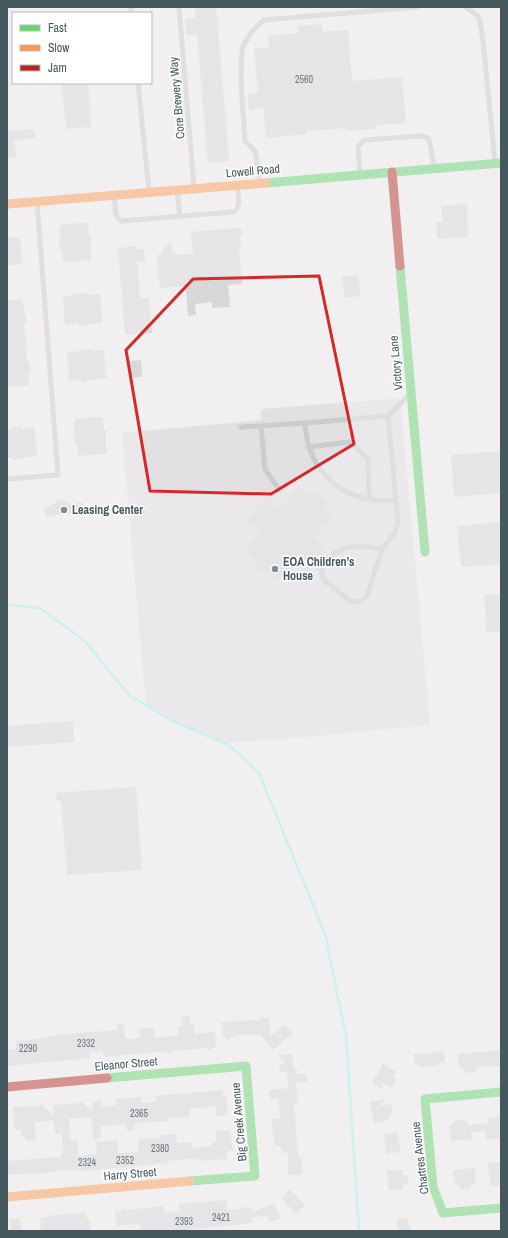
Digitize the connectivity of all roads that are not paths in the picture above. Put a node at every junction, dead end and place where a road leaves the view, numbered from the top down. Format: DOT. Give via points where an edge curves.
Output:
graph roads {
  1 [pos="179,7"];
  2 [pos="418,7"];
  3 [pos="466,7"];
  4 [pos="138,84"];
  5 [pos="498,163"];
  6 [pos="434,168"];
  7 [pos="392,172"];
  8 [pos="360,174"];
  9 [pos="260,182"];
  10 [pos="237,184"];
  11 [pos="194,188"];
  12 [pos="177,189"];
  13 [pos="149,192"];
  14 [pos="114,195"];
  15 [pos="37,202"];
  16 [pos="7,204"];
  17 [pos="180,217"];
  18 [pos="411,393"];
  19 [pos="388,416"];
  20 [pos="305,423"];
  21 [pos="261,426"];
  22 [pos="241,427"];
  23 [pos="308,447"];
  24 [pos="7,479"];
  25 [pos="280,491"];
  26 [pos="369,500"];
  27 [pos="396,500"];
  28 [pos="382,549"];
  29 [pos="425,552"];
  30 [pos="246,1066"];
  31 [pos="7,1087"];
  32 [pos="501,1092"];
  33 [pos="255,1176"];
  34 [pos="7,1196"];
  35 [pos="501,1208"];
  1 -- 11 [label="lane, Core Brewery Way"];
  2 -- 9 [label="lane" via="264,20 252,31 242,48 241,82 245,141 254,151"];
  3 -- 5 [label="lane" via="479,17"];
  4 -- 13 [label="lane"];
  5 -- 6 [label="street, Lowell Road"];
  6 -- 7 [label="street, Lowell Road"];
  6 -- 8 [label="lane" via="428,138 420,136 365,140 358,146"];
  7 -- 8 [label="street, Lowell Road"];
  7 -- 18 [label="street, Victory Lane"];
  8 -- 9 [label="street, Lowell Road"];
  9 -- 10 [label="street, Lowell Road"];
  10 -- 11 [label="street, Lowell Road"];
  10 -- 17 [label="lane" via="239,201 233,212"];
  11 -- 12 [label="street, Lowell Road"];
  12 -- 13 [label="street, Lowell Road"];
  12 -- 17 [label="lane"];
  13 -- 14 [label="street, Lowell Road"];
  14 -- 15 [label="street, Lowell Road"];
  14 -- 17 [label="lane" via="116,215 121,221"];
  15 -- 16 [label="street, Lowell Road"];
  15 -- 24 [label="lane" via="58,475"];
  18 -- 19 [label="lane"];
  18 -- 29 [label="street, Victory Lane"];
  19 -- 20 [label="lane"];
  19 -- 27 [label="lane"];
  20 -- 21 [label="lane"];
  20 -- 23 [label="lane"];
  21 -- 22 [label="lane"];
  21 -- 25 [label="lane" via="265,469"];
  23 -- 26 [label="lane" via="325,476 354,496"];
  23 -- 26 [label="lane" via="350,442 368,459"];
  26 -- 27 [label="lane"];
  27 -- 28 [label="lane" via="398,524 394,534"];
  28 -- 28 [label="lane" via="366,596 360,601 351,602 324,580 321,571 324,563 339,549 365,546"];
  30 -- 31 [label="street, Eleanor Street"];
  30 -- 33 [label="street, Big Creek Avenue"];
  32 -- 35 [label="street, Chartres Avenue" via="425,1099 433,1187 443,1213"];
  33 -- 34 [label="street, Harry Street"];
}
